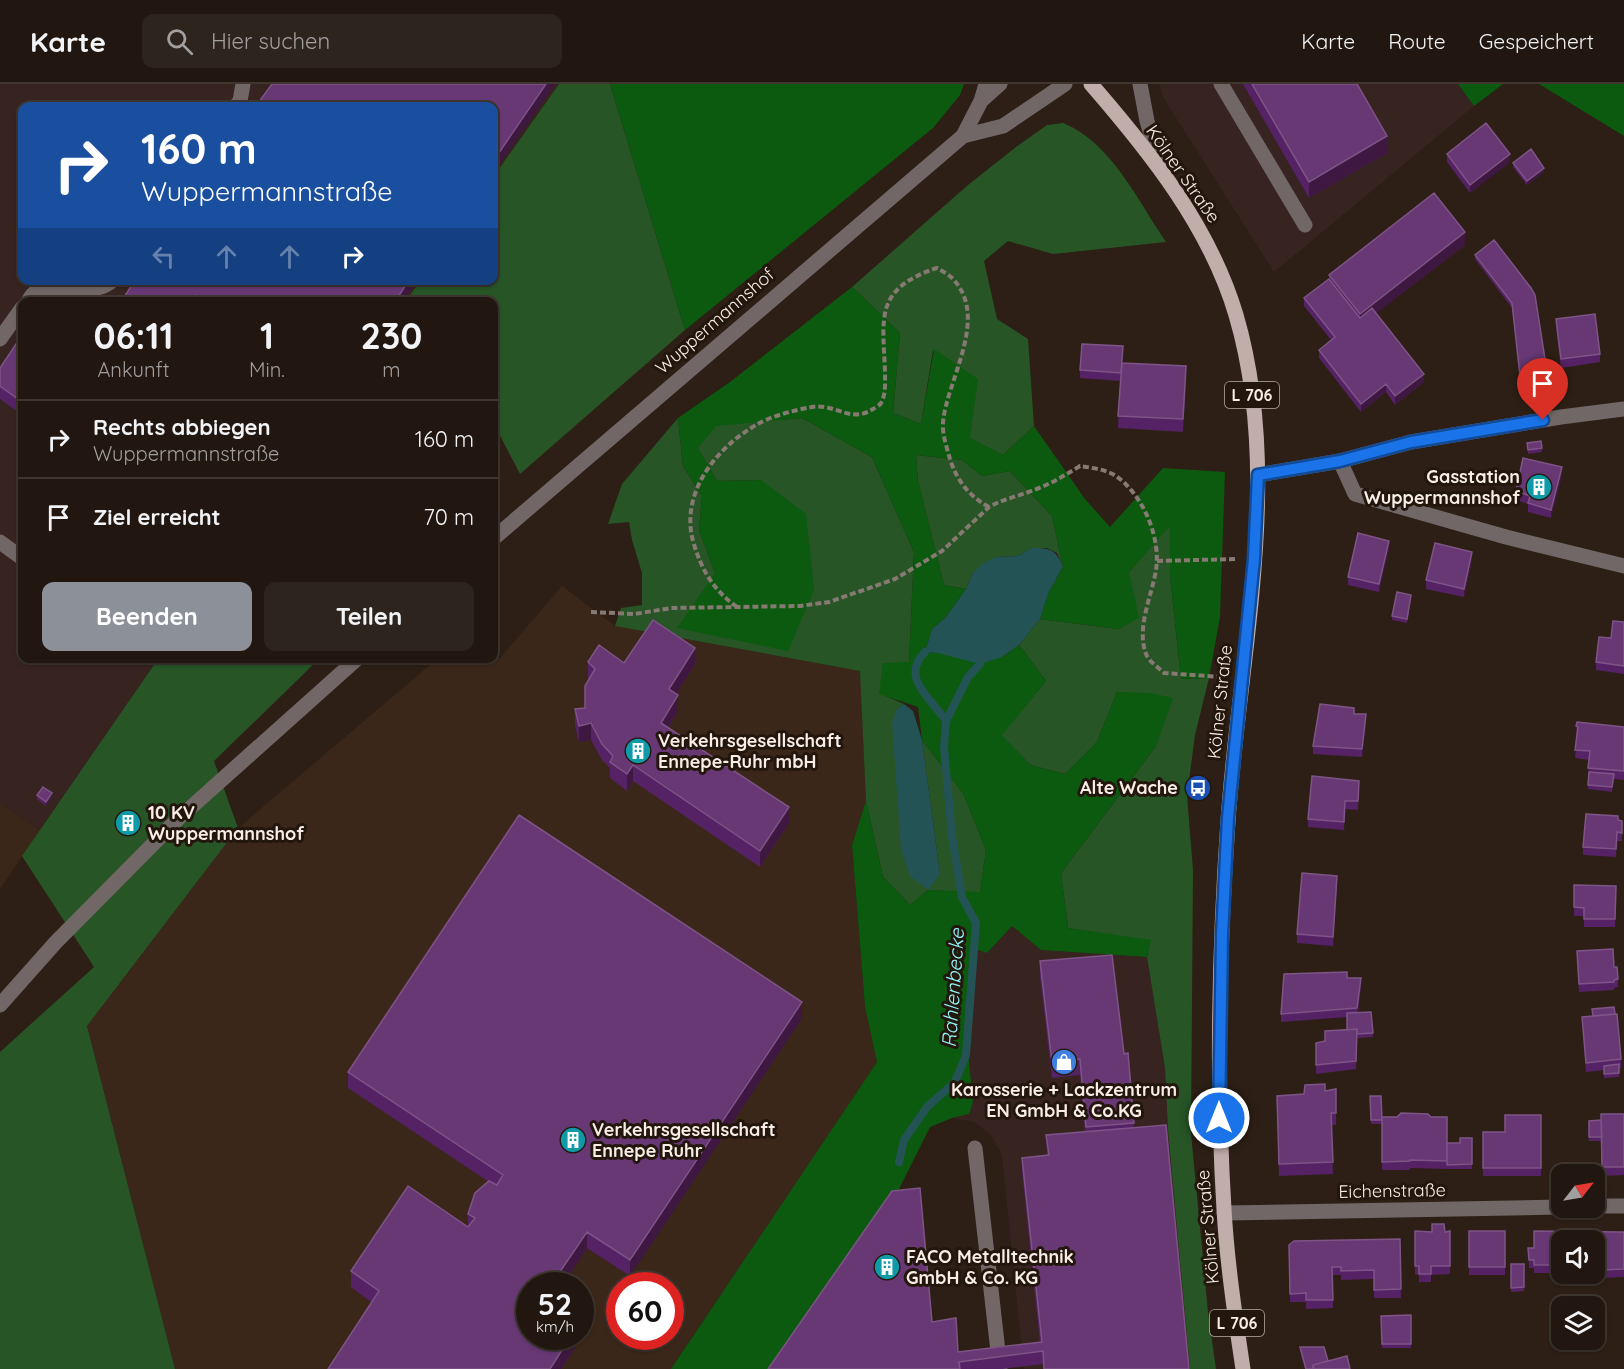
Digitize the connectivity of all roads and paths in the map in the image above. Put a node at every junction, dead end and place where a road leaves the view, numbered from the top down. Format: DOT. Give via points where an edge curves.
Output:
graph roads {
  1 [pos="243,84"];
  2 [pos="986,84"];
  3 [pos="1000,84"];
  4 [pos="1065,84"];
  5 [pos="1091,84"];
  6 [pos="1140,84"];
  7 [pos="1221,84"];
  8 [pos="981,101"];
  9 [pos="240,102"];
  10 [pos="963,136"];
  11 [pos="1162,172"];
  12 [pos="1305,225"];
  13 [pos="107,285"];
  14 [pos="31,297"];
  15 [pos="18,314"];
  16 [pos="0,339"];
  17 [pos="1624,409"];
  18 [pos="1340,461"];
  19 [pos="1258,475"];
  20 [pos="989,507"];
  21 [pos="498,535"];
  22 [pos="0,542"];
  23 [pos="18,555"];
  24 [pos="1254,559"];
  25 [pos="1157,561"];
  26 [pos="1624,566"];
  27 [pos="738,607"];
  28 [pos="591,612"];
  29 [pos="352,663"];
  30 [pos="1242,677"];
  31 [pos="0,1005"];
  32 [pos="975,1148"];
  33 [pos="1605,1206"];
  34 [pos="1624,1206"];
  35 [pos="1551,1207"];
  36 [pos="1224,1214"];
  37 [pos="1000,1369"];
  38 [pos="1243,1369"];
  1 -- 9 [label="street"];
  2 -- 8 [label="street, Wuppermannshof"];
  3 -- 8 [label="street, Wuppermannshof"];
  4 -- 10 [label="street, Wuppermannshof" via="1003,126"];
  5 -- 11 [label="main road, Kölner Straße / L 706"];
  6 -- 11 [label="street"];
  7 -- 12 [label="street"];
  8 -- 10 [label="street, Wuppermannshof"];
  10 -- 21 [label="street, Wuppermannshof"];
  11 -- 19 [label="main road, Kölner Straße / L 706" via="1204,238 1237,317 1254,411"];
  13 -- 14 [label="street" via="43,289"];
  15 -- 16 [label="street"];
  17 -- 18 [label="street" via="1411,442"];
  18 -- 19 [label="street"];
  18 -- 26 [label="street" via="1355,494"];
  19 -- 24 [label="main road, Kölner Straße / L 706"];
  20 -- 25 [label="path" via="1044,486 1080,466 1098,469 1115,475 1142,507 1152,526"];
  20 -- 27 [label="path" via="942,551 895,579 829,602"];
  20 -- 27 [label="path" via="964,488 947,450 942,425 968,320 964,296 953,279 937,268 905,282 892,295 883,315 886,388 880,404 867,413 853,415 814,406 756,425 709,466 697,485 691,503 691,532 696,551 705,574 723,597"];
  22 -- 23 [label="street"];
  24 -- 25 [label="path"];
  24 -- 30 [label="main road, Kölner Straße / L 706"];
  25 -- 30 [label="path" via="1144,617 1148,657 1164,673"];
  27 -- 28 [label="path" via="671,608 635,614"];
  29 -- 31 [label="street" via="179,818 56,942"];
  30 -- 36 [label="main road, Kölner Straße / L 706" via="1223,913 1219,1118"];
  32 -- 37 [label="street"];
  33 -- 34 [label="street"];
  35 -- 36 [label="street, Eichenstraße"];
  36 -- 38 [label="main road, Kölner Straße / L 706"];
}
